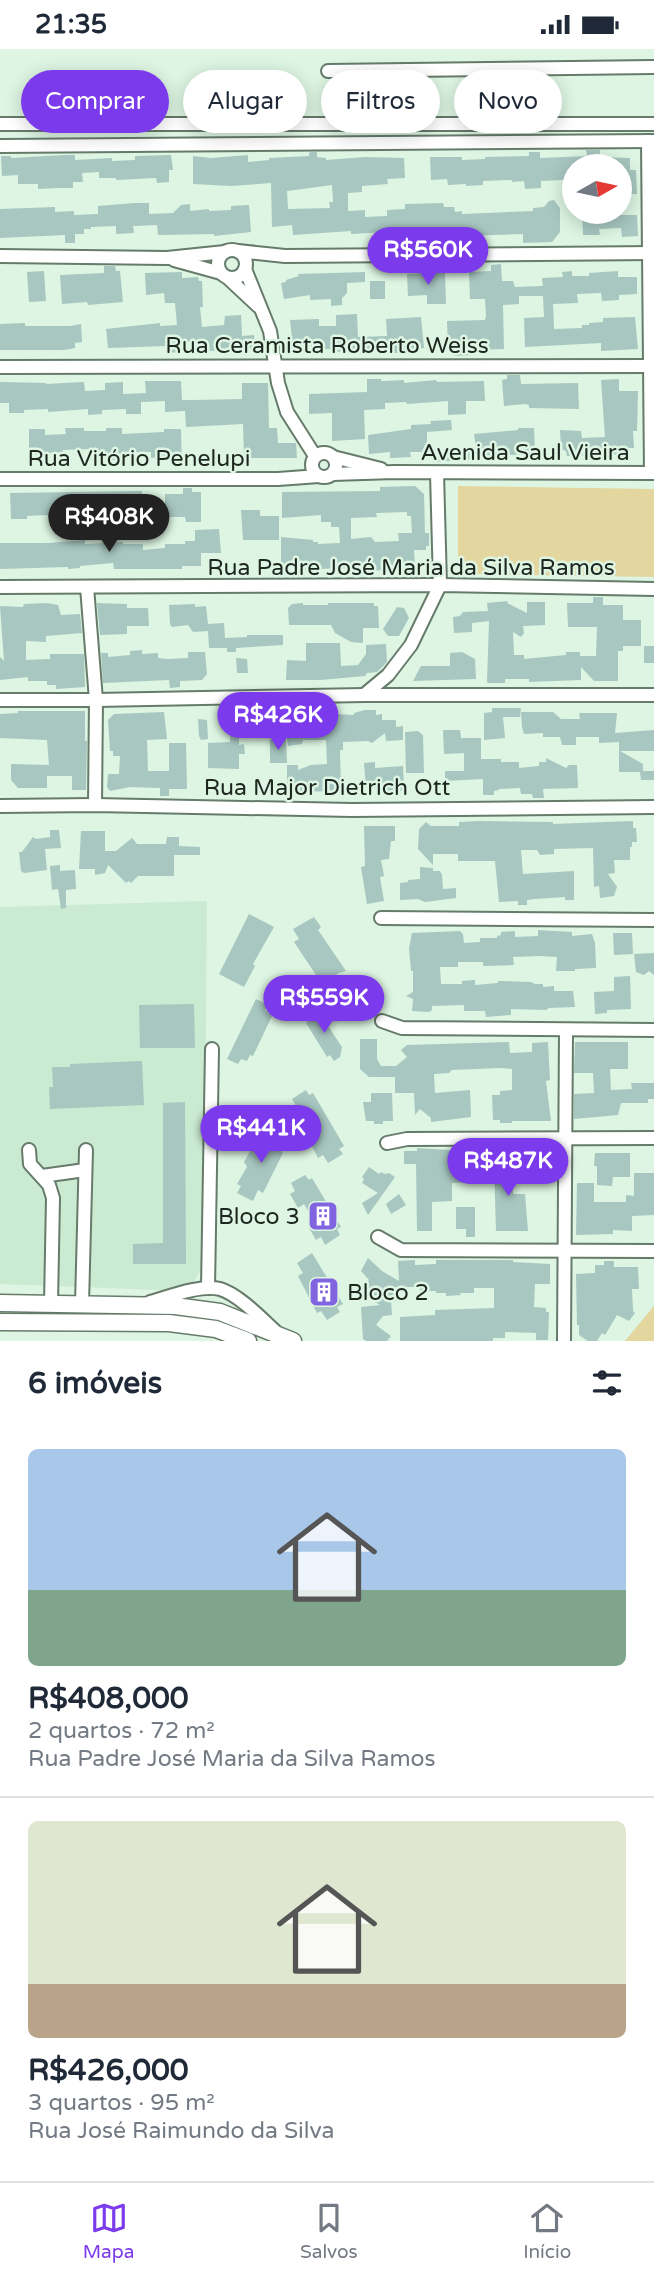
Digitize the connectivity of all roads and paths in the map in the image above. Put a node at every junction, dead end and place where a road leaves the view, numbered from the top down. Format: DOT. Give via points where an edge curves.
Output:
graph roads {
  1 [pos="654,67"];
  2 [pos="410,70"];
  3 [pos="0,124"];
  4 [pos="654,124"];
  5 [pos="651,141"];
  6 [pos="0,146"];
  7 [pos="231,251"];
  8 [pos="651,253"];
  9 [pos="0,256"];
  10 [pos="285,256"];
  11 [pos="167,258"];
  12 [pos="246,267"];
  13 [pos="224,276"];
  14 [pos="258,306"];
  15 [pos="276,366"];
  16 [pos="651,366"];
  17 [pos="0,367"];
  18 [pos="321,457"];
  19 [pos="395,472"];
  20 [pos="437,473"];
  21 [pos="652,473"];
  22 [pos="326,475"];
  23 [pos="0,479"];
  24 [pos="278,479"];
  25 [pos="439,585"];
  26 [pos="0,587"];
  27 [pos="87,587"];
  28 [pos="654,589"];
  29 [pos="364,695"];
  30 [pos="654,695"];
  31 [pos="0,700"];
  32 [pos="96,700"];
  33 [pos="95,805"];
  34 [pos="0,806"];
  35 [pos="654,807"];
  36 [pos="381,918"];
  37 [pos="654,920"];
  38 [pos="382,1021"];
  39 [pos="654,1030"];
  40 [pos="566,1031"];
  41 [pos="212,1049"];
  42 [pos="654,1138"];
  43 [pos="564,1140"];
  44 [pos="387,1143"];
  45 [pos="29,1150"];
  46 [pos="86,1150"];
  47 [pos="85,1170"];
  48 [pos="42,1176"];
  49 [pos="378,1237"];
  50 [pos="654,1251"];
  51 [pos="564,1252"];
  52 [pos="208,1288"];
  53 [pos="0,1303"];
  54 [pos="51,1304"];
  55 [pos="82,1304"];
  56 [pos="139,1305"];
  57 [pos="0,1322"];
  58 [pos="239,1339"];
  59 [pos="287,1339"];
  60 [pos="564,1341"];
  1 -- 2 [label="street"];
  3 -- 4 [label="street"];
  5 -- 6 [label="street"];
  5 -- 8 [label="street"];
  7 -- 10 [label="street"];
  7 -- 11 [label="street"];
  7 -- 12 [label="street" via="244,256"];
  7 -- 13 [label="street" via="221,255 217,264"];
  8 -- 10 [label="street"];
  8 -- 16 [label="street"];
  9 -- 11 [label="street"];
  10 -- 12 [label="street"];
  11 -- 13 [label="street"];
  12 -- 13 [label="street" via="236,278"];
  12 -- 14 [label="street, Avenida Saul Vieira"];
  13 -- 14 [label="street, Avenida Saul Vieira"];
  14 -- 15 [label="street, Avenida Saul Vieira" via="270,331"];
  15 -- 16 [label="street, Rua Ceramista Roberto Weiss"];
  15 -- 17 [label="street, Rua Ceramista Roberto Weiss"];
  15 -- 18 [label="street, Avenida Saul Vieira" via="298,432"];
  16 -- 21 [label="street"];
  18 -- 19 [label="street, Avenida Saul Vieira"];
  18 -- 22 [label="street" via="314,471"];
  18 -- 22 [label="street" via="336,468"];
  18 -- 24 [label="street"];
  19 -- 20 [label="street, Avenida Saul Vieira"];
  19 -- 22 [label="street, Avenida Saul Vieira"];
  20 -- 21 [label="street, Avenida Saul Vieira"];
  20 -- 25 [label="street"];
  22 -- 24 [label="street, Avenida Saul Vieira"];
  23 -- 24 [label="street, Rua Vitório Penelupi"];
  25 -- 27 [label="street, Rua Padre José Maria da Silva Ramos"];
  25 -- 28 [label="street, Rua Padre José Maria da Silva Ramos"];
  25 -- 29 [label="street" via="405,654"];
  26 -- 27 [label="street, Rua Padre José Maria da Silva Ramos"];
  27 -- 32 [label="street"];
  29 -- 30 [label="street"];
  29 -- 32 [label="street"];
  31 -- 32 [label="street"];
  32 -- 33 [label="street"];
  33 -- 34 [label="street, Rua Major Dietrich Ott"];
  33 -- 35 [label="street, Rua Major Dietrich Ott" via="352,810"];
  36 -- 37 [label="street"];
  38 -- 40 [label="street" via="402,1028"];
  39 -- 40 [label="street"];
  40 -- 43 [label="street"];
  41 -- 52 [label="street"];
  42 -- 43 [label="street"];
  43 -- 44 [label="street" via="407,1139"];
  43 -- 51 [label="street"];
  45 -- 48 [label="street" via="30,1164"];
  46 -- 47 [label="street"];
  47 -- 48 [label="street"];
  47 -- 55 [label="street"];
  48 -- 54 [label="street" via="52,1198"];
  49 -- 51 [label="street" via="401,1250"];
  50 -- 51 [label="street"];
  51 -- 60 [label="street"];
  52 -- 56 [label="street"];
  52 -- 59 [label="street" via="236,1298"];
  53 -- 54 [label="main road"];
  54 -- 55 [label="main road"];
  55 -- 56 [label="main road"];
  56 -- 59 [label="main road" via="220,1313"];
  57 -- 58 [label="main road" via="169,1323 216,1329"];
}
